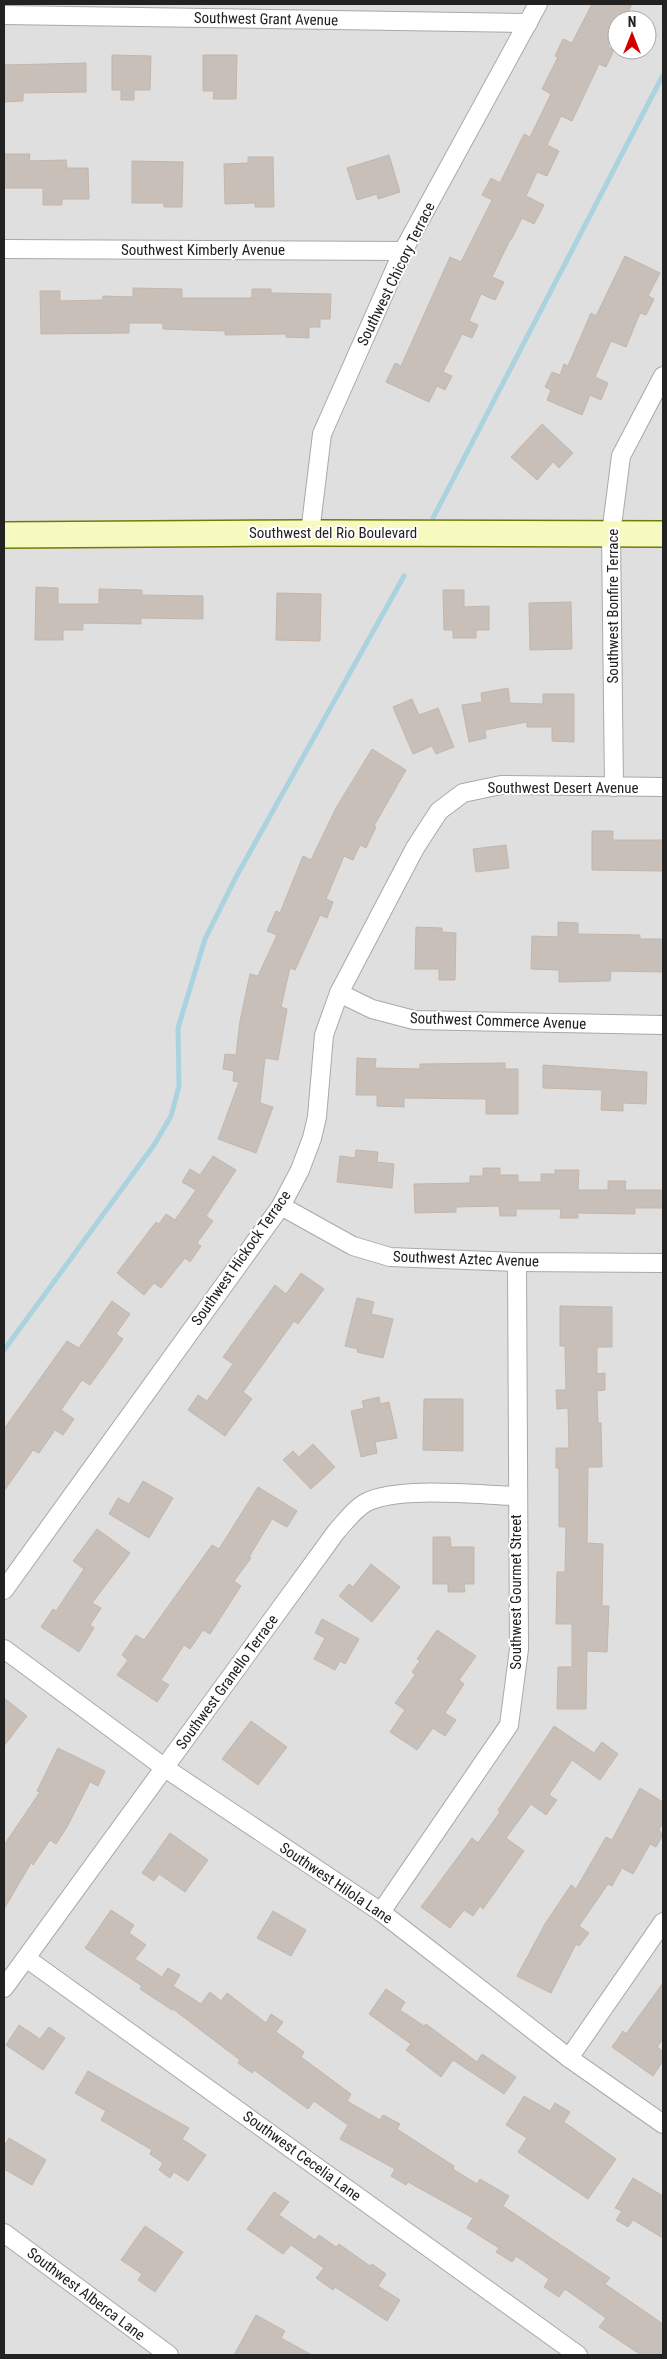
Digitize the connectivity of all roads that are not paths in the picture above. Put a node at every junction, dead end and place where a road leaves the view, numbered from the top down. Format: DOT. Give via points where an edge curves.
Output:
graph roads {
  1 [pos="538,4"];
  2 [pos="4,15"];
  3 [pos="528,22"];
  4 [pos="4,248"];
  5 [pos="403,251"];
  6 [pos="663,376"];
  7 [pos="310,532"];
  8 [pos="610,534"];
  9 [pos="663,534"];
  10 [pos="4,535"];
  11 [pos="614,787"];
  12 [pos="663,787"];
  13 [pos="439,810"];
  14 [pos="339,993"];
  15 [pos="663,1025"];
  16 [pos="281,1206"];
  17 [pos="517,1262"];
  18 [pos="663,1263"];
  19 [pos="517,1496"];
  20 [pos="4,1590"];
  21 [pos="4,1648"];
  22 [pos="165,1768"];
  23 [pos="381,1912"];
  24 [pos="663,1922"];
  25 [pos="26,1958"];
  26 [pos="4,1988"];
  27 [pos="569,2058"];
  28 [pos="663,2124"];
  29 [pos="4,2233"];
  30 [pos="169,2355"];
  31 [pos="578,2355"];
  1 -- 3 [label="street, Southwest Chicory Terrace"];
  2 -- 3 [label="street, Southwest Grant Avenue"];
  3 -- 5 [label="street, Southwest Chicory Terrace"];
  4 -- 5 [label="street, Southwest Kimberly Avenue"];
  5 -- 7 [label="street, Southwest Chicory Terrace" via="322,434"];
  6 -- 8 [label="street, Southwest Bonfire Terrace" via="621,456"];
  7 -- 8 [label="street, Southwest del Rio Boulevard"];
  7 -- 10 [label="street, Southwest del Rio Boulevard"];
  8 -- 9 [label="street, Southwest del Rio Boulevard"];
  8 -- 11 [label="street, Southwest Bonfire Terrace"];
  11 -- 12 [label="street, Southwest Desert Avenue"];
  11 -- 13 [label="street, Southwest Desert Avenue" via="501,785 463,792"];
  13 -- 14 [label="street, Southwest Hickock Terrace" via="415,848"];
  14 -- 15 [label="street, Southwest Commerce Avenue" via="372,1009 414,1020"];
  14 -- 16 [label="street, Southwest Hickock Terrace" via="324,1035 317,1117 312,1138"];
  16 -- 17 [label="street, Southwest Aztec Avenue" via="353,1246 390,1257"];
  16 -- 20 [label="street, Southwest Hickock Terrace"];
  17 -- 18 [label="street, Southwest Aztec Avenue"];
  17 -- 19 [label="street, Southwest Gourmet Street"];
  19 -- 22 [label="street, Southwest Granello Terrace" via="416,1494 366,1503 336,1532"];
  19 -- 23 [label="street, Southwest Gourmet Street" via="519,1649 510,1725"];
  21 -- 22 [label="street, Southwest Hilola Lane"];
  22 -- 23 [label="street, Southwest Hilola Lane"];
  22 -- 25 [label="street, Southwest Granello Terrace"];
  23 -- 27 [label="street, Southwest Hilola Lane"];
  24 -- 27 [label="street"];
  25 -- 26 [label="street, Southwest Granello Terrace"];
  25 -- 31 [label="street, Southwest Cecelia Lane"];
  27 -- 28 [label="street, Southwest Hilola Lane"];
  29 -- 30 [label="street, Southwest Alberca Lane"];
}
